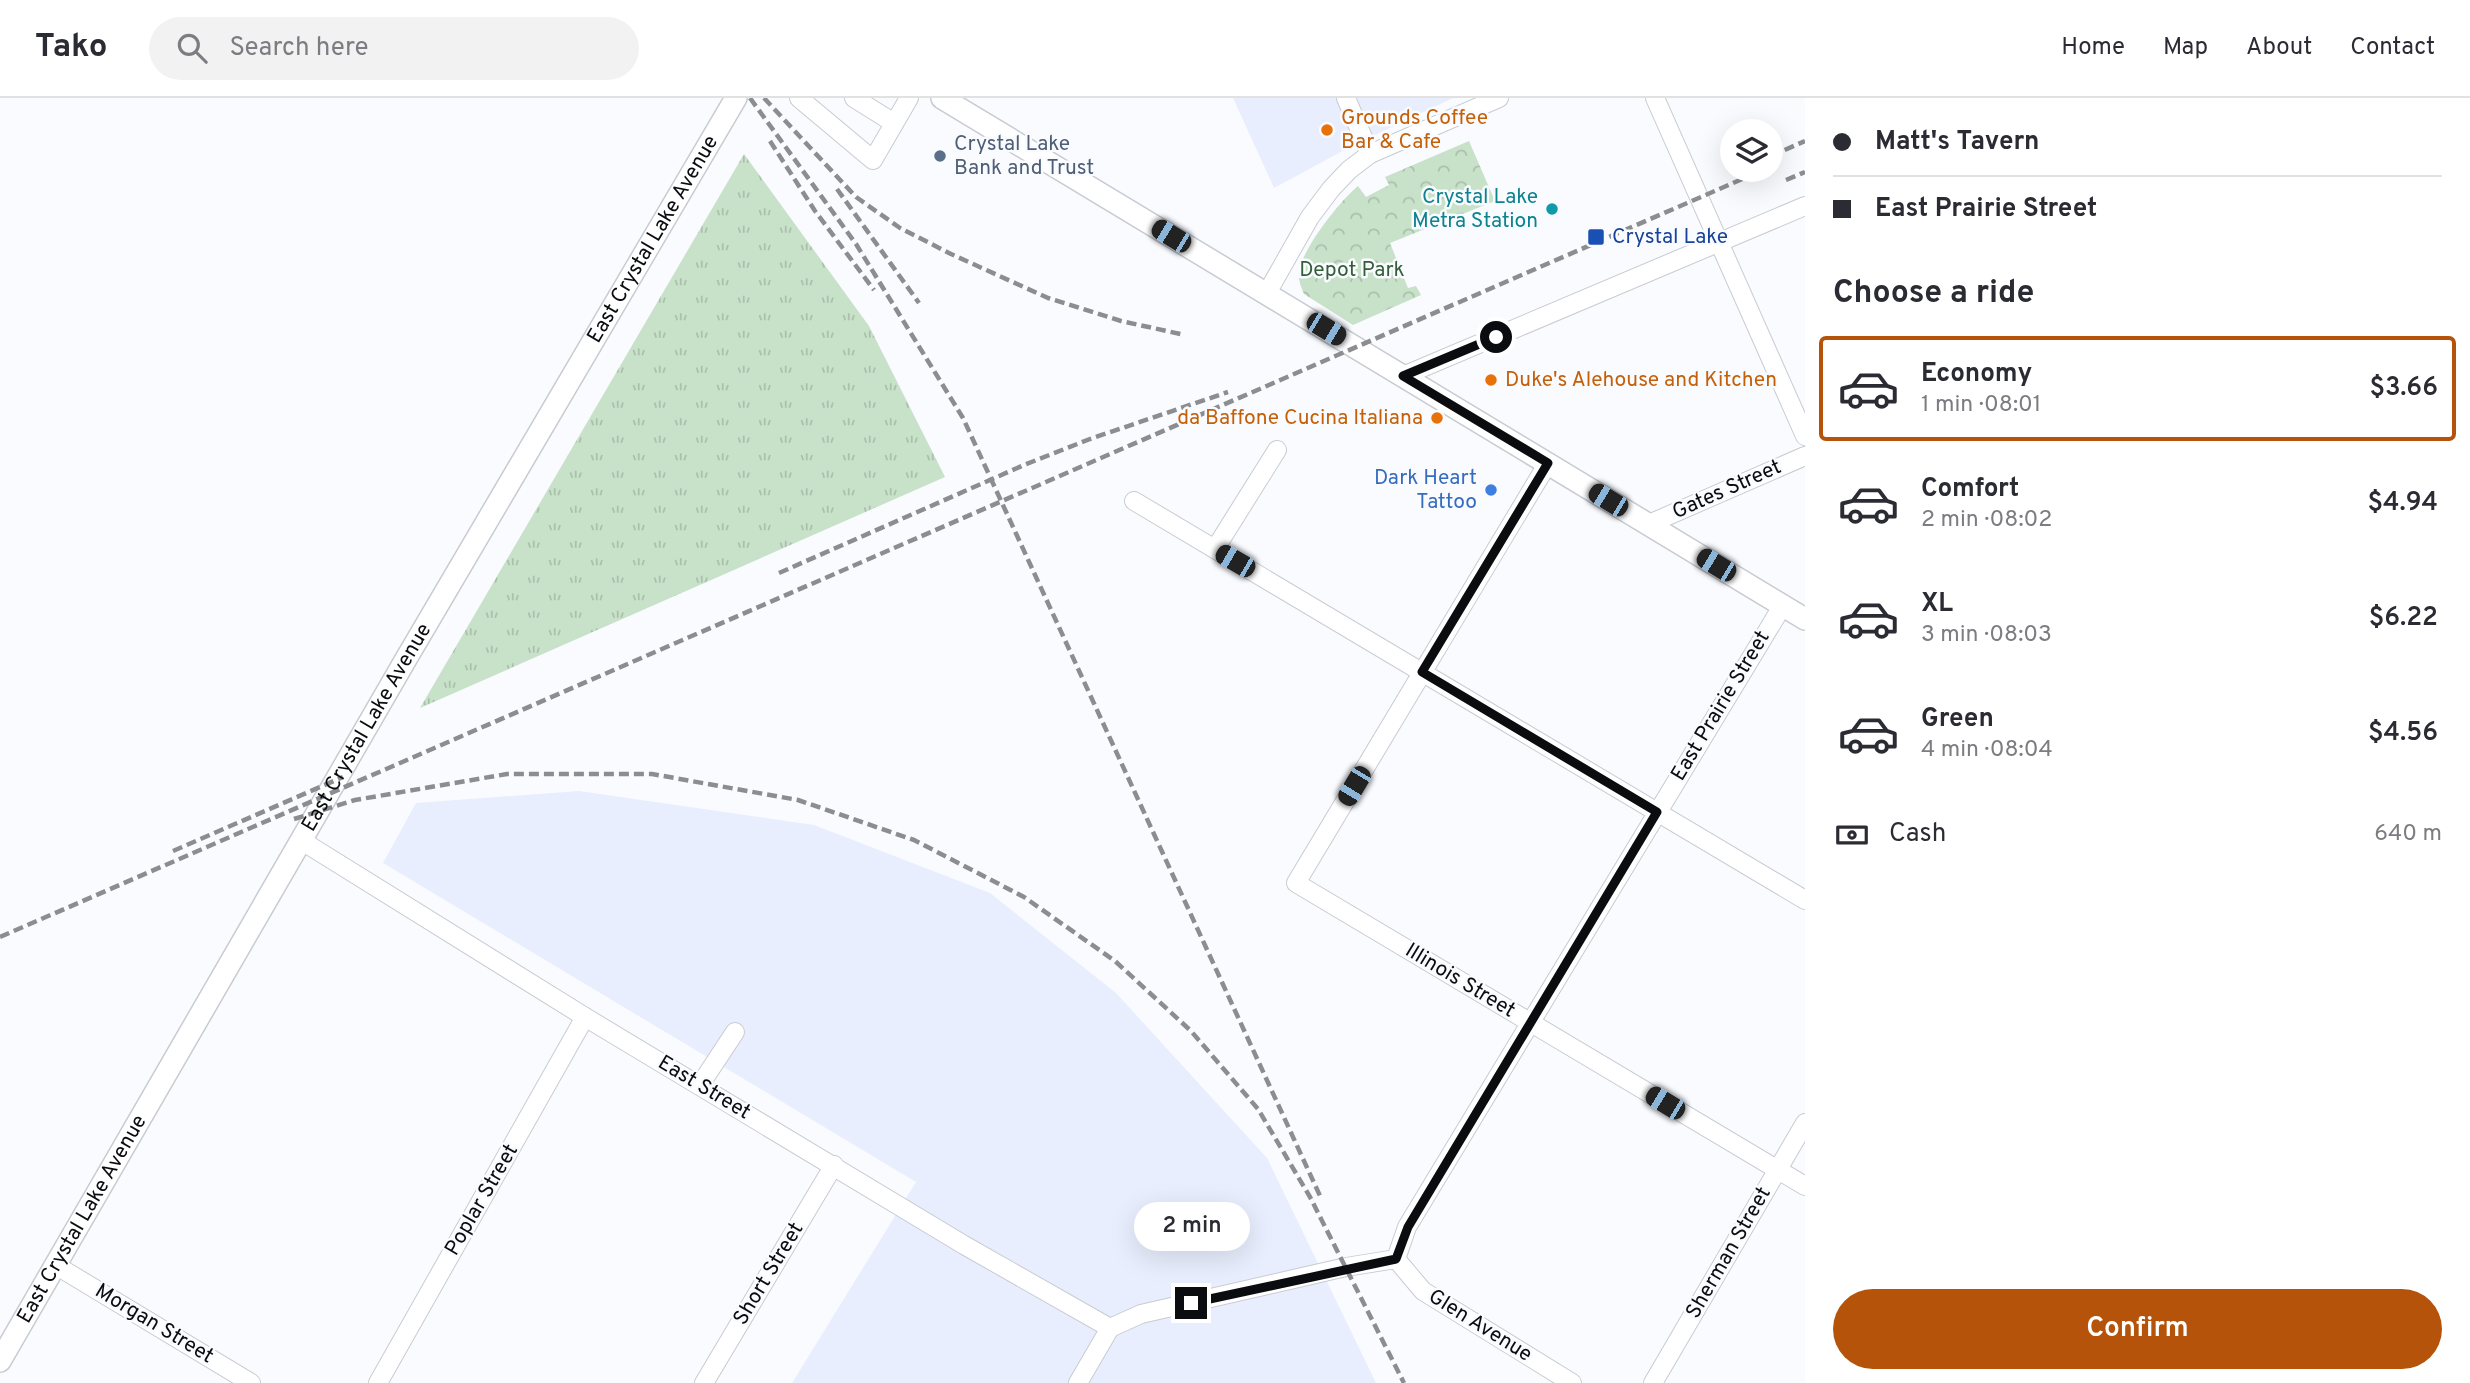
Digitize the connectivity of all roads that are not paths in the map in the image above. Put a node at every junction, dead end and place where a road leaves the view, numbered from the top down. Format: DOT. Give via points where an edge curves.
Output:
graph roads {
  1 [pos="736,98"];
  2 [pos="799,98"];
  3 [pos="854,98"];
  4 [pos="909,98"];
  5 [pos="942,98"];
  6 [pos="1346,98"];
  7 [pos="1499,98"];
  8 [pos="1655,98"];
  9 [pos="894,124"];
  10 [pos="1370,154"];
  11 [pos="1805,206"];
  12 [pos="1718,243"];
  13 [pos="1267,293"];
  14 [pos="1403,376"];
  15 [pos="1805,436"];
  16 [pos="1277,450"];
  17 [pos="1805,456"];
  18 [pos="1548,463"];
  19 [pos="1134,501"];
  20 [pos="1649,524"];
  21 [pos="1215,549"];
  22 [pos="1783,605"];
  23 [pos="1805,619"];
  24 [pos="1422,672"];
  25 [pos="1657,812"];
  26 [pos="302,841"];
  27 [pos="1805,900"];
  28 [pos="585,1017"];
  29 [pos="1532,1023"];
  30 [pos="735,1032"];
  31 [pos="700,1085"];
  32 [pos="1805,1123"];
  33 [pos="834,1165"];
  34 [pos="1777,1170"];
  35 [pos="1805,1186"];
  36 [pos="1396,1259"];
  37 [pos="57,1266"];
  38 [pos="1110,1328"];
  39 [pos="0,1361"];
  40 [pos="251,1383"];
  41 [pos="378,1383"];
  42 [pos="704,1383"];
  43 [pos="1078,1383"];
  44 [pos="1572,1383"];
  45 [pos="1653,1383"];
  1 -- 26 [label="street, East Crystal Lake Avenue"];
  2 -- 9 [label="street" via="873,160"];
  3 -- 9 [label="street"];
  4 -- 9 [label="street"];
  5 -- 13 [label="street"];
  6 -- 10 [label="street"];
  7 -- 10 [label="street"];
  8 -- 12 [label="street"];
  10 -- 13 [label="street" via="1349,170 1310,217"];
  11 -- 12 [label="street"];
  12 -- 14 [label="street"];
  12 -- 15 [label="street"];
  13 -- 14 [label="street"];
  14 -- 18 [label="street"];
  16 -- 21 [label="street"];
  17 -- 20 [label="street, Gates Street"];
  18 -- 20 [label="street"];
  18 -- 24 [label="street"];
  19 -- 21 [label="street"];
  20 -- 22 [label="street"];
  21 -- 24 [label="street"];
  22 -- 23 [label="street"];
  22 -- 25 [label="street, East Prairie Street"];
  24 -- 25 [label="street"];
  24 -- 29 [label="street, Illinois Street" via="1296,883"];
  25 -- 27 [label="street"];
  25 -- 29 [label="street, East Prairie Street"];
  26 -- 28 [label="street, East Street"];
  26 -- 37 [label="street, East Crystal Lake Avenue"];
  28 -- 31 [label="street, East Street"];
  28 -- 41 [label="street, Poplar Street"];
  29 -- 34 [label="street, Illinois Street"];
  29 -- 36 [label="street, East Prairie Street" via="1408,1227"];
  30 -- 31 [label="street"];
  31 -- 33 [label="street, East Street"];
  32 -- 34 [label="street, Sherman Street"];
  33 -- 38 [label="street, East Street"];
  33 -- 42 [label="street, Short Street"];
  34 -- 35 [label="street, Illinois Street"];
  34 -- 45 [label="street, Sherman Street"];
  36 -- 38 [label="street" via="1141,1314"];
  36 -- 44 [label="street, Glen Avenue" via="1423,1291"];
  37 -- 39 [label="street, East Crystal Lake Avenue"];
  37 -- 40 [label="street, Morgan Street"];
  38 -- 43 [label="street"];
}
